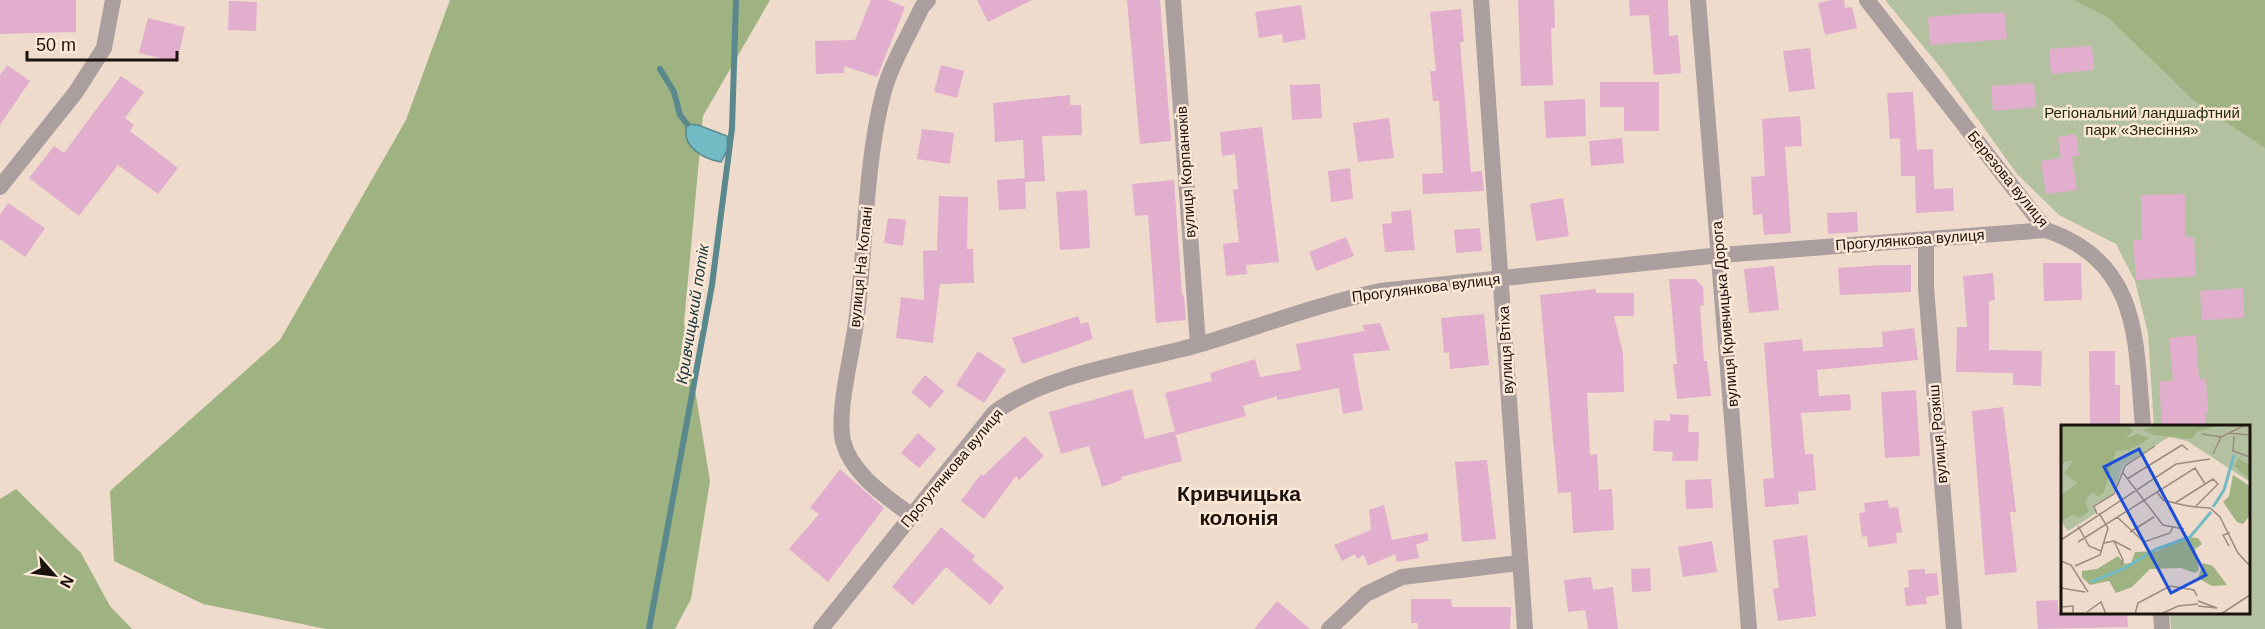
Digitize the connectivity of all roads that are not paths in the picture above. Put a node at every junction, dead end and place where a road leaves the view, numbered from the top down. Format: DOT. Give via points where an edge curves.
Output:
graph roads {
  1 [pos="113,0"];
  2 [pos="928,0"];
  3 [pos="1173,0"];
  4 [pos="1481,0"];
  5 [pos="1698,0"];
  6 [pos="1867,0"];
  7 [pos="0,187"];
  8 [pos="2046,230"];
  9 [pos="1926,240"];
  10 [pos="1721,255"];
  11 [pos="1502,278"];
  12 [pos="1198,344"];
  13 [pos="2143,425"];
  14 [pos="912,516"];
  15 [pos="1519,563"];
  16 [pos="2161,614"];
  17 [pos="821,629"];
  18 [pos="1329,629"];
  19 [pos="1525,629"];
  20 [pos="1749,629"];
  21 [pos="1953,629"];
  22 [pos="2162,629"];
  1 -- 7 [label="street" via="104,48 76,92"];
  2 -- 14 [label="street, вулиця На Копані" via="884,92 873,141 842,439 848,455 880,491"];
  3 -- 12 [label="street, вулиця Корпанюків"];
  4 -- 11 [label="street, вулиця Втіха"];
  5 -- 10 [label="street, вулиця Кривчицька Дорога"];
  6 -- 8 [label="street, Березова вулиця"];
  8 -- 9 [label="street, Прогулянкова вулиця"];
  8 -- 13 [label="street, Березова вулиця" via="2067,237 2089,254 2111,276 2125,298 2133,324"];
  9 -- 10 [label="street, Прогулянкова вулиця"];
  9 -- 21 [label="street, вулиця Розкіш"];
  10 -- 11 [label="street, Прогулянкова вулиця"];
  10 -- 20 [label="street, вулиця Кривчицька Дорога"];
  11 -- 12 [label="street, Прогулянкова вулиця" via="1380,291 1335,300"];
  11 -- 15 [label="street, вулиця Втіха"];
  12 -- 14 [label="street, Прогулянкова вулиця" via="1107,367 1015,397 994,413"];
  14 -- 17 [label="street, Прогулянкова вулиця"];
  15 -- 18 [label="street" via="1402,577 1366,594"];
  15 -- 19 [label="street, вулиця Втіха"];
  16 -- 22 [label="street"];
}
